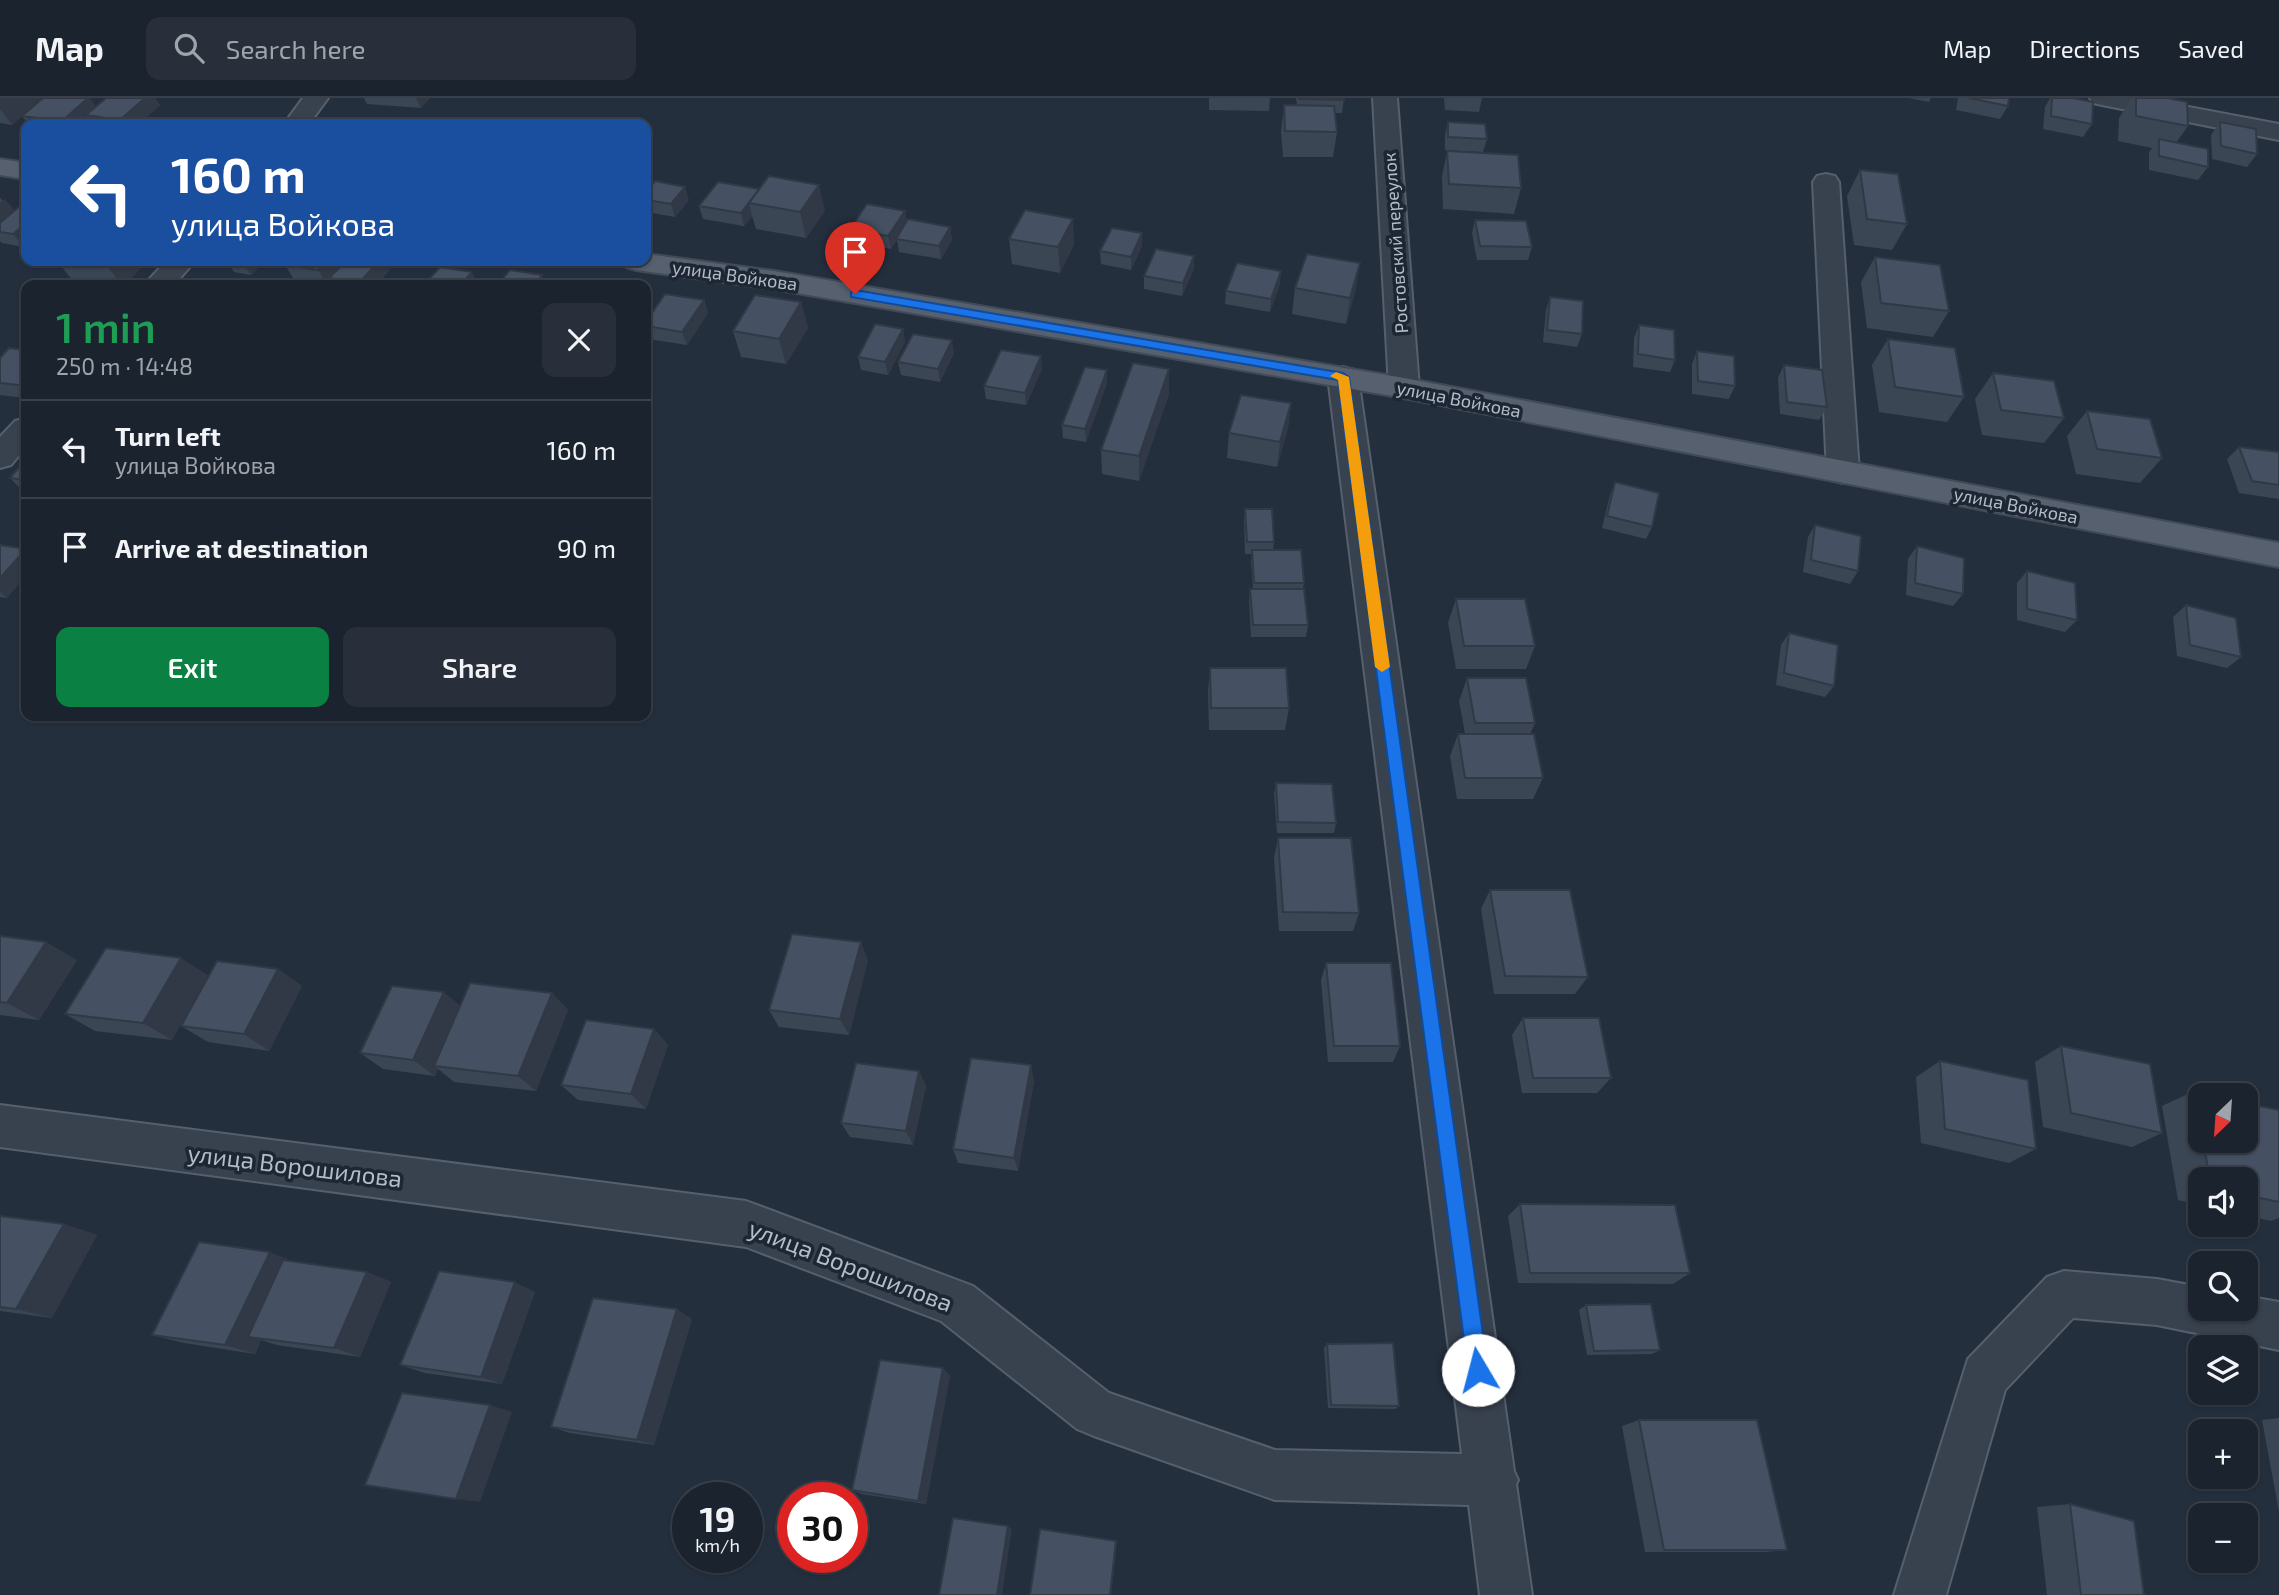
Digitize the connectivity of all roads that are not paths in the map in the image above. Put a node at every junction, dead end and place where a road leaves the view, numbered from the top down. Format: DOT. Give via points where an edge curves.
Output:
graph roads {
  1 [pos="316,98"];
  2 [pos="1385,98"];
  3 [pos="2102,98"];
  4 [pos="300,119"];
  5 [pos="2279,132"];
  6 [pos="0,167"];
  7 [pos="21,170"];
  8 [pos="1826,182"];
  9 [pos="651,263"];
  10 [pos="176,266"];
  11 [pos="163,280"];
  12 [pos="1343,377"];
  13 [pos="1404,388"];
  14 [pos="0,426"];
  15 [pos="21,428"];
  16 [pos="21,434"];
  17 [pos="0,457"];
  18 [pos="1843,472"];
  19 [pos="2279,555"];
  20 [pos="0,1126"];
  21 [pos="2279,1326"];
  22 [pos="1493,1480"];
  23 [pos="1506,1595"];
  24 [pos="1920,1595"];
  1 -- 4 [label="street"];
  2 -- 13 [label="street, Ростовский переулок"];
  3 -- 5 [label="street"];
  6 -- 7 [label="main road"];
  8 -- 18 [label="street"];
  9 -- 12 [label="main road, улица Войкова"];
  10 -- 11 [label="street"];
  12 -- 13 [label="main road, улица Войкова"];
  12 -- 22 [label="street"];
  13 -- 18 [label="main road, улица Войкова"];
  14 -- 15 [label="street"];
  16 -- 17 [label="street"];
  18 -- 19 [label="main road, улица Войкова"];
  20 -- 22 [label="street, улица Ворошилова" via="746,1224 956,1303 1094,1412 1275,1475"];
  21 -- 24 [label="street" via="2157,1301 2064,1294 1984,1376"];
  22 -- 23 [label="street"];
}
